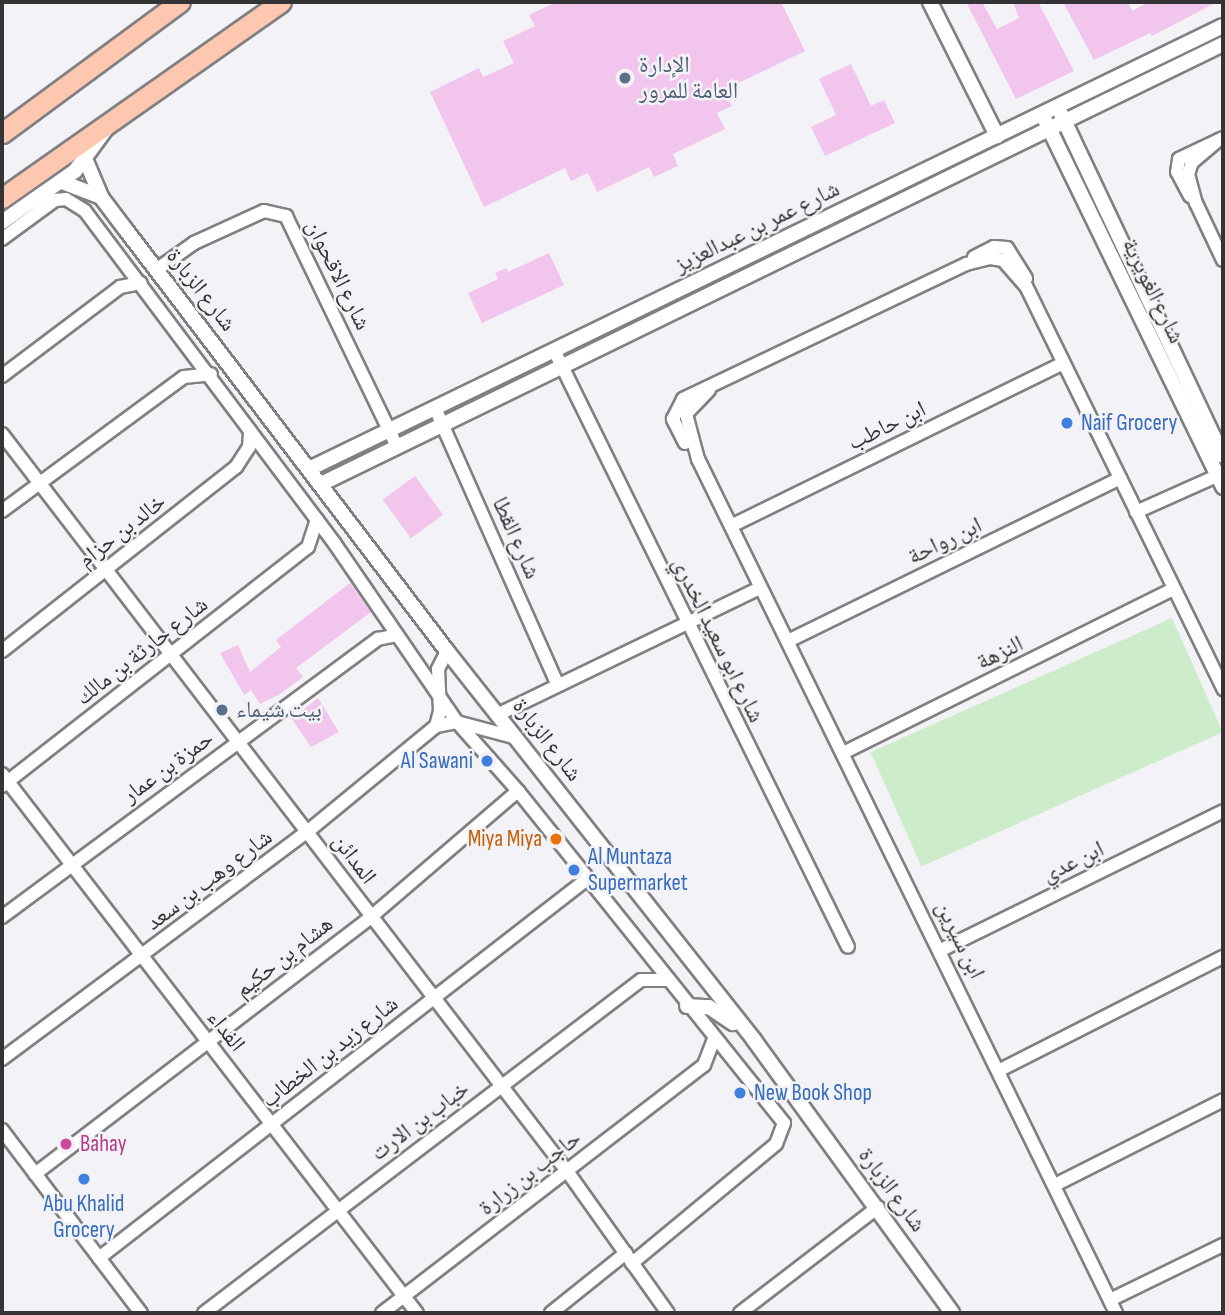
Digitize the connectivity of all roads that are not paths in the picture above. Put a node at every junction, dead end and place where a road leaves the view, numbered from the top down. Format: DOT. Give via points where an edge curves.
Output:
graph roads {
  1 [pos="180,2"];
  2 [pos="281,2"];
  3 [pos="930,2"];
  4 [pos="1223,26"];
  5 [pos="1223,44"];
  6 [pos="1058,107"];
  7 [pos="117,113"];
  8 [pos="1042,114"];
  9 [pos="1064,121"];
  10 [pos="1050,128"];
  11 [pos="2,133"];
  12 [pos="997,136"];
  13 [pos="1219,141"];
  14 [pos="86,161"];
  15 [pos="62,182"];
  16 [pos="101,197"];
  17 [pos="2,198"];
  18 [pos="2,222"];
  19 [pos="2,239"];
  20 [pos="1223,260"];
  21 [pos="156,270"];
  22 [pos="141,283"];
  23 [pos="191,347"];
  24 [pos="554,350"];
  25 [pos="1063,363"];
  26 [pos="562,367"];
  27 [pos="211,374"];
  28 [pos="2,376"];
  29 [pos="184,377"];
  30 [pos="435,408"];
  31 [pos="443,425"];
  32 [pos="390,429"];
  33 [pos="250,431"];
  34 [pos="2,434"];
  35 [pos="397,447"];
  36 [pos="1223,456"];
  37 [pos="311,468"];
  38 [pos="1120,478"];
  39 [pos="1221,479"];
  40 [pos="38,482"];
  41 [pos="323,483"];
  42 [pos="2,511"];
  43 [pos="1136,512"];
  44 [pos="317,519"];
  45 [pos="731,526"];
  46 [pos="335,544"];
  47 [pos="308,547"];
  48 [pos="107,570"];
  49 [pos="760,588"];
  50 [pos="1174,589"];
  51 [pos="686,624"];
  52 [pos="397,635"];
  53 [pos="788,641"];
  54 [pos="2,651"];
  55 [pos="447,651"];
  56 [pos="172,656"];
  57 [pos="558,685"];
  58 [pos="1223,689"];
  59 [pos="439,696"];
  60 [pos="499,714"];
  61 [pos="457,722"];
  62 [pos="436,726"];
  63 [pos="517,738"];
  64 [pos="238,742"];
  65 [pos="843,754"];
  66 [pos="4,781"];
  67 [pos="518,791"];
  68 [pos="1223,811"];
  69 [pos="307,832"];
  70 [pos="72,865"];
  71 [pos="587,879"];
  72 [pos="372,916"];
  73 [pos="2,917"];
  74 [pos="848,947"];
  75 [pos="942,950"];
  76 [pos="142,957"];
  77 [pos="1223,957"];
  78 [pos="667,980"];
  79 [pos="433,997"];
  80 [pos="687,1006"];
  81 [pos="714,1039"];
  82 [pos="754,1040"];
  83 [pos="208,1042"];
  84 [pos="2,1059"];
  85 [pos="733,1061"];
  86 [pos="704,1065"];
  87 [pos="1000,1070"];
  88 [pos="501,1085"];
  89 [pos="1223,1100"];
  90 [pos="271,1124"];
  91 [pos="2,1130"];
  92 [pos="567,1171"];
  93 [pos="35,1174"];
  94 [pos="1055,1185"];
  95 [pos="878,1207"];
  96 [pos="337,1210"];
  97 [pos="1223,1245"];
  98 [pos="99,1258"];
  99 [pos="629,1258"];
  100 [pos="404,1296"];
  101 [pos="1110,1300"];
  102 [pos="141,1313"];
  103 [pos="205,1313"];
  104 [pos="382,1313"];
  105 [pos="417,1313"];
  106 [pos="551,1313"];
  107 [pos="668,1313"];
  108 [pos="740,1313"];
  109 [pos="952,1313"];
  110 [pos="1116,1313"];
  1 -- 11 [label="main road"];
  2 -- 7 [label="main road"];
  3 -- 12 [label="street"];
  4 -- 6 [label="street, شارع عمر بن عبدالعزيز"];
  5 -- 9 [label="street, شارع عمر بن عبدالعزيز"];
  6 -- 8 [label="street, شارع عمر بن عبدالعزيز"];
  6 -- 9 [label="street, شارع الغويرية"];
  7 -- 14 [label="street"];
  7 -- 17 [label="main road"];
  8 -- 10 [label="street, شارع الغويرية"];
  8 -- 12 [label="street, شارع عمر بن عبدالعزيز"];
  9 -- 10 [label="street, شارع عمر بن عبدالعزيز"];
  9 -- 36 [label="street, شارع الغويرية"];
  10 -- 26 [label="street, شارع عمر بن عبدالعزيز"];
  10 -- 39 [label="street, شارع الغويرية"];
  12 -- 24 [label="street, شارع عمر بن عبدالعزيز"];
  13 -- 20 [label="street" via="1190,166 1196,203"];
  14 -- 15 [label="street"];
  14 -- 16 [label="street, شارع الزبارة"];
  15 -- 16 [label="street"];
  15 -- 18 [label="street" via="35,195"];
  16 -- 21 [label="street, شارع الزبارة"];
  19 -- 22 [label="street, شارع الزبارة" via="46,204 65,199 85,211"];
  21 -- 32 [label="street, شارع الاقحوان" via="194,243 264,211 286,216"];
  21 -- 37 [label="street, شارع الزبارة"];
  22 -- 23 [label="street, شارع الزبارة"];
  22 -- 28 [label="street" via="120,287"];
  23 -- 27 [label="street, شارع الزبارة"];
  23 -- 29 [label="street" via="191,363"];
  24 -- 26 [label="street, شارع ابو سعيد الخدري"];
  24 -- 30 [label="street, شارع عمر بن عبدالعزيز"];
  25 -- 38 [label="street, ابن سيرين"];
  25 -- 45 [label="street, ابن حاطب"];
  25 -- 45 [label="street, ابن سيرين" via="1017,258 1007,248 994,247 709,390 686,414 698,459"];
  26 -- 31 [label="street, شارع عمر بن عبدالعزيز"];
  26 -- 51 [label="street, شارع ابو سعيد الخدري"];
  27 -- 29 [label="street"];
  27 -- 33 [label="street, شارع الزبارة"];
  29 -- 40 [label="street"];
  30 -- 31 [label="street, شارع القطا"];
  30 -- 32 [label="street, شارع عمر بن عبدالعزيز"];
  31 -- 35 [label="street, شارع عمر بن عبدالعزيز"];
  31 -- 57 [label="street, شارع القطا"];
  32 -- 35 [label="street, شارع الاقحوان"];
  32 -- 37 [label="street, شارع عمر بن عبدالعزيز"];
  33 -- 44 [label="street, شارع الزبارة"];
  33 -- 48 [label="street, خالد بن حزام" via="242,461"];
  34 -- 40 [label="street, المدائن"];
  35 -- 41 [label="street, شارع عمر بن عبدالعزيز"];
  37 -- 41 [label="street, شارع الزبارة"];
  38 -- 43 [label="street, ابن سيرين"];
  38 -- 53 [label="street, ابن رواحة"];
  39 -- 43 [label="street"];
  40 -- 42 [label="street"];
  40 -- 48 [label="street, المدائن"];
  41 -- 55 [label="street, شارع الزبارة"];
  43 -- 50 [label="street, ابن سيرين"];
  44 -- 46 [label="street, شارع الزبارة"];
  44 -- 47 [label="street"];
  45 -- 49 [label="street, ابن سيرين"];
  46 -- 47 [label="street"];
  46 -- 52 [label="street, شارع الزبارة"];
  47 -- 56 [label="street, شارع حارثة بن مالك"];
  48 -- 54 [label="street, خالد بن حزام"];
  48 -- 56 [label="street, المدائن"];
  49 -- 51 [label="street"];
  49 -- 53 [label="street, ابن سيرين"];
  50 -- 58 [label="street, ابن سيرين"];
  50 -- 65 [label="street, النزهة"];
  51 -- 57 [label="street"];
  51 -- 74 [label="street, شارع ابو سعيد الخدري"];
  52 -- 59 [label="street, شارع الزبارة"];
  52 -- 64 [label="street, حمزة بن عمار" via="378,639"];
  53 -- 65 [label="street, ابن سيرين"];
  55 -- 59 [label="street" via="438,669"];
  55 -- 60 [label="street, شارع الزبارة"];
  56 -- 64 [label="street, المدائن"];
  56 -- 66 [label="street, شارع حارثة بن مالك"];
  57 -- 60 [label="street"];
  59 -- 61 [label="street, شارع الزبارة"];
  59 -- 62 [label="street"];
  60 -- 63 [label="street, شارع الزبارة"];
  61 -- 62 [label="street, شارع وهب بن سعد"];
  61 -- 63 [label="street, شارع وهب بن سعد"];
  61 -- 67 [label="street, شارع الزبارة"];
  62 -- 69 [label="street, شارع وهب بن سعد"];
  63 -- 82 [label="street, شارع الزبارة"];
  64 -- 69 [label="street, المدائن"];
  64 -- 70 [label="street, حمزة بن عمار"];
  65 -- 75 [label="street, ابن سيرين"];
  66 -- 70 [label="street, الفداء"];
  67 -- 71 [label="street, شارع الزبارة"];
  67 -- 72 [label="street, هشام بن حكيم"];
  68 -- 75 [label="street, ابن عدي"];
  69 -- 72 [label="street, المدائن"];
  69 -- 76 [label="street, شارع وهب بن سعد"];
  70 -- 73 [label="street, حمزة بن عمار"];
  70 -- 76 [label="street, الفداء"];
  71 -- 78 [label="street, شارع الزبارة"];
  71 -- 79 [label="street, شارع زيد بن الخطاب"];
  72 -- 79 [label="street, المدائن"];
  72 -- 83 [label="street, هشام بن حكيم"];
  75 -- 87 [label="street, ابن سيرين"];
  76 -- 83 [label="street, الفداء"];
  76 -- 84 [label="street, شارع وهب بن سعد"];
  77 -- 87 [label="street"];
  78 -- 80 [label="street, شارع الزبارة"];
  78 -- 88 [label="street, خباب بن الارت" via="641,980"];
  79 -- 88 [label="street, المدائن"];
  79 -- 90 [label="street, شارع زيد بن الخطاب"];
  80 -- 81 [label="street, شارع الزبارة"];
  80 -- 82 [label="street" via="720,1012"];
  81 -- 85 [label="street, شارع الزبارة"];
  81 -- 86 [label="street"];
  82 -- 95 [label="street, شارع الزبارة"];
  83 -- 90 [label="street, الفداء"];
  83 -- 93 [label="street, هشام بن حكيم"];
  85 -- 86 [label="street, حاجب بن زرارة"];
  85 -- 99 [label="street, شارع الزبارة" via="784,1123 776,1144"];
  86 -- 92 [label="street, حاجب بن زرارة"];
  87 -- 94 [label="street, ابن سيرين"];
  88 -- 92 [label="street, المدائن"];
  88 -- 96 [label="street, خباب بن الارت"];
  89 -- 94 [label="street"];
  90 -- 96 [label="street, الفداء"];
  90 -- 98 [label="street, شارع زيد بن الخطاب"];
  91 -- 93 [label="street"];
  92 -- 99 [label="street, المدائن"];
  92 -- 100 [label="street, حاجب بن زرارة"];
  93 -- 98 [label="street"];
  94 -- 101 [label="street, ابن سيرين"];
  95 -- 108 [label="street"];
  95 -- 109 [label="street, شارع الزبارة"];
  96 -- 100 [label="street, الفداء"];
  96 -- 103 [label="street, خباب بن الارت"];
  97 -- 101 [label="street"];
  98 -- 102 [label="street"];
  99 -- 106 [label="street"];
  99 -- 107 [label="street, المدائن"];
  100 -- 104 [label="street, حاجب بن زرارة"];
  100 -- 105 [label="street, الفداء"];
  101 -- 110 [label="street, ابن سيرين"];
}
